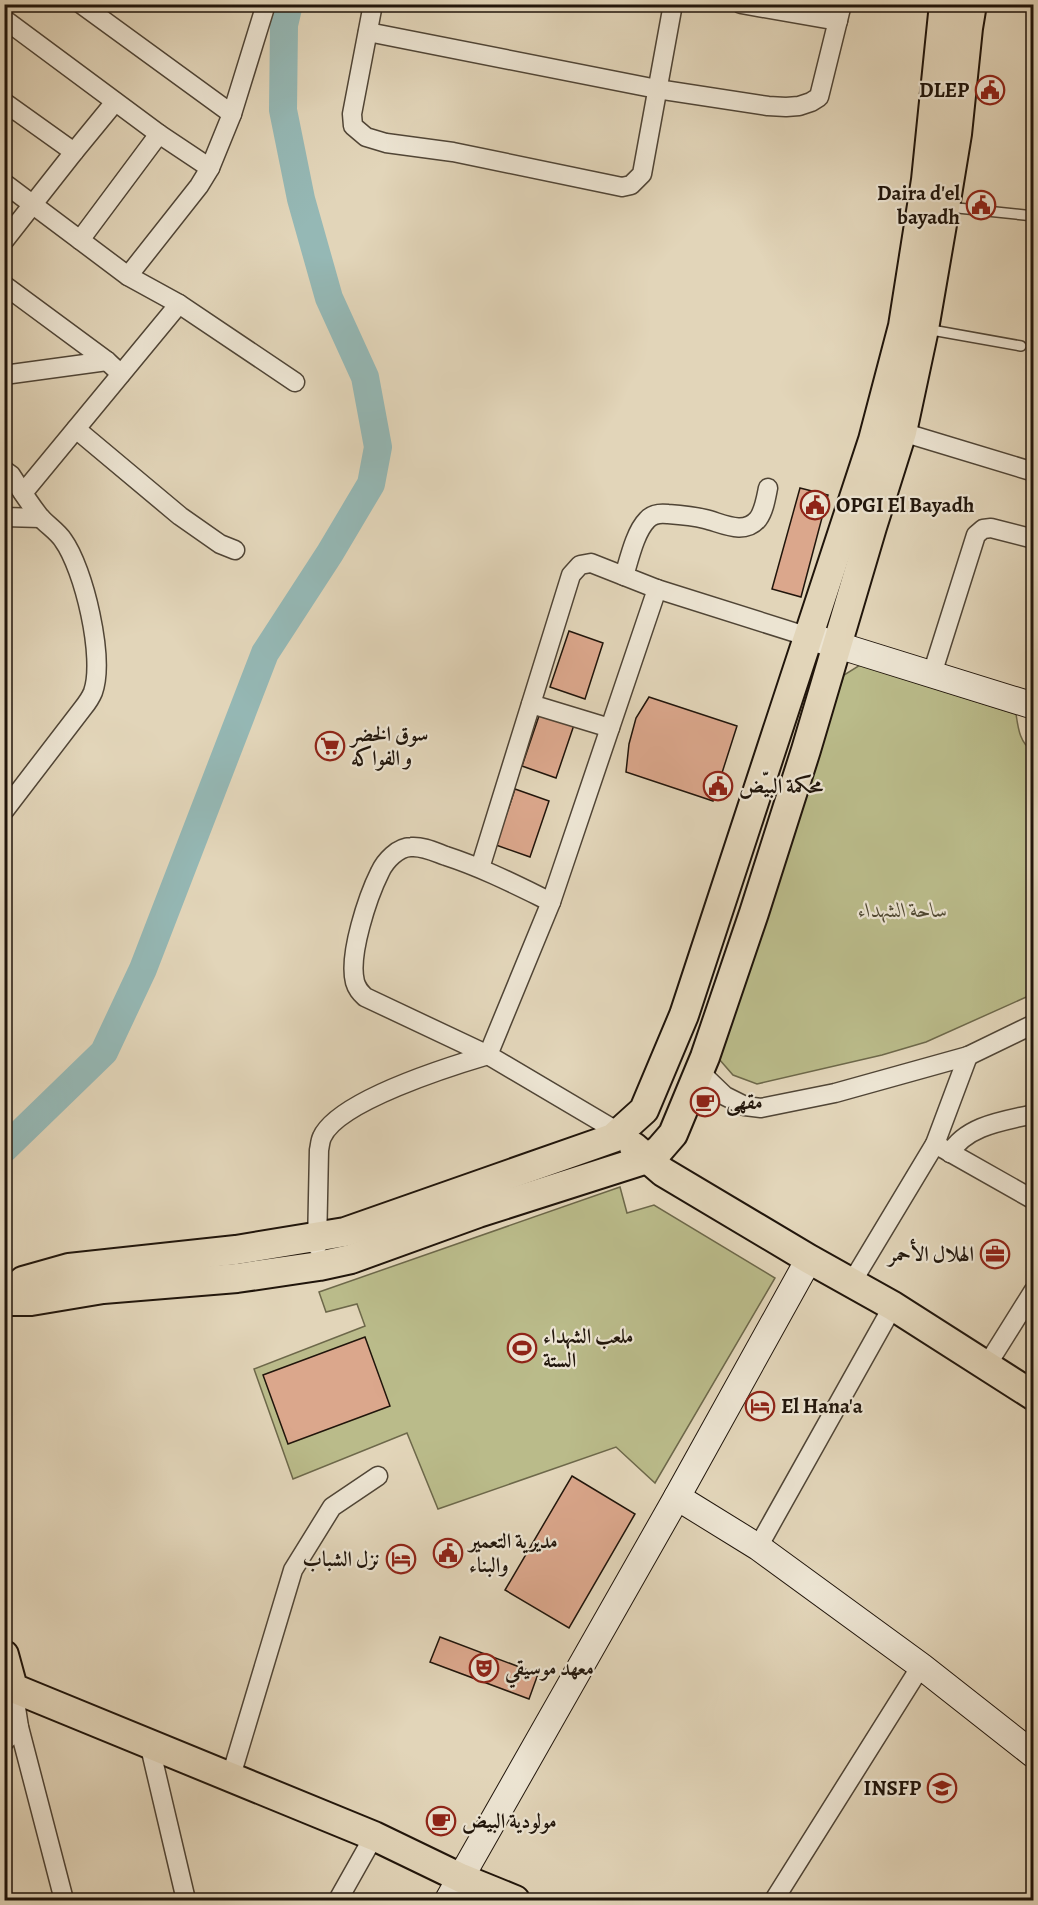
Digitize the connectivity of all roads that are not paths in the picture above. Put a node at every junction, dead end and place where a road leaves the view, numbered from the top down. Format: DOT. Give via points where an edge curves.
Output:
graph roads {
  1 [pos="81,4"];
  2 [pos="373,4"];
  3 [pos="673,4"];
  4 [pos="741,4"];
  5 [pos="944,4"];
  6 [pos="972,4"];
  7 [pos="260,8"];
  8 [pos="840,13"];
  9 [pos="4,19"];
  10 [pos="368,32"];
  11 [pos="657,89"];
  12 [pos="4,102"];
  13 [pos="115,102"];
  14 [pos="232,114"];
  15 [pos="159,134"];
  16 [pos="74,152"];
  17 [pos="210,168"];
  18 [pos="4,183"];
  19 [pos="34,204"];
  20 [pos="945,207"];
  21 [pos="1034,216"];
  22 [pos="80,240"];
  23 [pos="4,242"];
  24 [pos="128,276"];
  25 [pos="4,285"];
  26 [pos="179,304"];
  27 [pos="913,327"];
  28 [pos="1021,345"];
  29 [pos="107,361"];
  30 [pos="121,374"];
  31 [pos="4,375"];
  32 [pos="295,382"];
  33 [pos="76,429"];
  34 [pos="902,432"];
  35 [pos="4,470"];
  36 [pos="1034,472"];
  37 [pos="768,488"];
  38 [pos="23,493"];
  39 [pos="4,517"];
  40 [pos="41,518"];
  41 [pos="1034,538"];
  42 [pos="235,550"];
  43 [pos="624,576"];
  44 [pos="657,590"];
  45 [pos="809,637"];
  46 [pos="836,644"];
  47 [pos="932,674"];
  48 [pos="531,704"];
  49 [pos="1034,706"];
  50 [pos="610,728"];
  51 [pos="776,736"];
  52 [pos="806,750"];
  53 [pos="4,811"];
  54 [pos="480,868"];
  55 [pos="551,902"];
  56 [pos="1034,1024"];
  57 [pos="488,1055"];
  58 [pos="968,1056"];
  59 [pos="700,1072"];
  60 [pos="1034,1114"];
  61 [pos="620,1133"];
  62 [pos="942,1149"];
  63 [pos="647,1159"];
  64 [pos="1034,1200"];
  65 [pos="318,1252"];
  66 [pos="809,1258"];
  67 [pos="852,1282"];
  68 [pos="1034,1290"];
  69 [pos="4,1300"];
  70 [pos="893,1306"];
  71 [pos="987,1365"];
  72 [pos="1034,1396"];
  73 [pos="378,1476"];
  74 [pos="677,1497"];
  75 [pos="758,1547"];
  76 [pos="4,1655"];
  77 [pos="921,1666"];
  78 [pos="13,1688"];
  79 [pos="19,1727"];
  80 [pos="4,1742"];
  81 [pos="148,1743"];
  82 [pos="1034,1755"];
  83 [pos="231,1776"];
  84 [pos="374,1836"];
  85 [pos="455,1889"];
  86 [pos="64,1900"];
  87 [pos="186,1900"];
  88 [pos="338,1900"];
  89 [pos="515,1900"];
  90 [pos="774,1900"];
  1 -- 14 [label="street"];
  2 -- 10 [label="street"];
  3 -- 11 [label="street"];
  4 -- 8 [label="street"];
  5 -- 27 [label="main road"];
  6 -- 20 [label="main road"];
  7 -- 14 [label="street"];
  8 -- 11 [label="street" via="821,94 811,102 768,106"];
  9 -- 13 [label="street"];
  10 -- 11 [label="street"];
  10 -- 11 [label="street" via="352,126 366,137 387,143 453,152 622,187 631,185 642,174"];
  12 -- 16 [label="street"];
  13 -- 15 [label="street"];
  13 -- 16 [label="street"];
  14 -- 17 [label="street"];
  15 -- 17 [label="street"];
  15 -- 22 [label="street"];
  16 -- 19 [label="street"];
  17 -- 24 [label="street"];
  18 -- 19 [label="street"];
  19 -- 22 [label="street"];
  19 -- 23 [label="street"];
  20 -- 21 [label="lane"];
  20 -- 27 [label="main road"];
  22 -- 24 [label="street"];
  24 -- 26 [label="street"];
  25 -- 29 [label="street"];
  26 -- 30 [label="street"];
  26 -- 32 [label="street"];
  27 -- 28 [label="lane"];
  27 -- 34 [label="main road"];
  27 -- 45 [label="main road"];
  29 -- 30 [label="street"];
  29 -- 31 [label="street"];
  30 -- 33 [label="street"];
  33 -- 38 [label="street"];
  33 -- 42 [label="street" via="180,516"];
  34 -- 36 [label="street"];
  34 -- 46 [label="main road"];
  35 -- 38 [label="street"];
  37 -- 43 [label="street" via="762,511 750,526 729,527 679,514 652,515 641,528"];
  38 -- 40 [label="street"];
  39 -- 40 [label="street"];
  40 -- 53 [label="street" via="62,539 75,560 89,605 96,678 93,693 83,708"];
  41 -- 47 [label="street" via="991,528 976,535"];
  43 -- 44 [label="street"];
  43 -- 48 [label="street" via="591,563 576,568"];
  44 -- 45 [label="street"];
  44 -- 50 [label="street"];
  45 -- 46 [label="main road"];
  45 -- 51 [label="main road"];
  46 -- 47 [label="main road"];
  46 -- 52 [label="main road"];
  47 -- 49 [label="main road"];
  48 -- 50 [label="street"];
  48 -- 54 [label="street"];
  50 -- 55 [label="street"];
  51 -- 52 [label="main road"];
  51 -- 61 [label="main road" via="684,1016 644,1110"];
  52 -- 59 [label="main road"];
  54 -- 55 [label="street"];
  54 -- 57 [label="street" via="428,849 411,847 393,855 381,870 360,924 354,977 365,997"];
  55 -- 57 [label="street"];
  56 -- 58 [label="street"];
  57 -- 61 [label="street"];
  57 -- 65 [label="street" via="375,1097 327,1130 319,1150"];
  58 -- 59 [label="street" via="835,1093 761,1108 745,1106 725,1096"];
  58 -- 62 [label="street"];
  59 -- 63 [label="main road" via="673,1134"];
  60 -- 62 [label="street" via="990,1124"];
  61 -- 63 [label="main road"];
  61 -- 65 [label="main road" via="345,1232"];
  62 -- 64 [label="street"];
  62 -- 67 [label="street"];
  63 -- 65 [label="main road" via="351,1259"];
  63 -- 66 [label="main road"];
  65 -- 69 [label="main road" via="236,1250 69,1268 23,1281"];
  66 -- 67 [label="main road"];
  66 -- 74 [label="main road"];
  67 -- 70 [label="main road"];
  68 -- 71 [label="street"];
  70 -- 71 [label="main road"];
  70 -- 75 [label="street"];
  71 -- 72 [label="main road"];
  73 -- 83 [label="street" via="332,1507 293,1570"];
  74 -- 75 [label="main road"];
  74 -- 85 [label="main road"];
  75 -- 77 [label="main road"];
  76 -- 78 [label="main road"];
  77 -- 82 [label="main road"];
  77 -- 90 [label="street"];
  78 -- 79 [label="street"];
  78 -- 81 [label="main road"];
  79 -- 80 [label="street"];
  79 -- 86 [label="street"];
  81 -- 83 [label="main road"];
  81 -- 87 [label="street"];
  83 -- 84 [label="main road"];
  84 -- 85 [label="main road"];
  84 -- 88 [label="street"];
  85 -- 89 [label="main road"];
}
